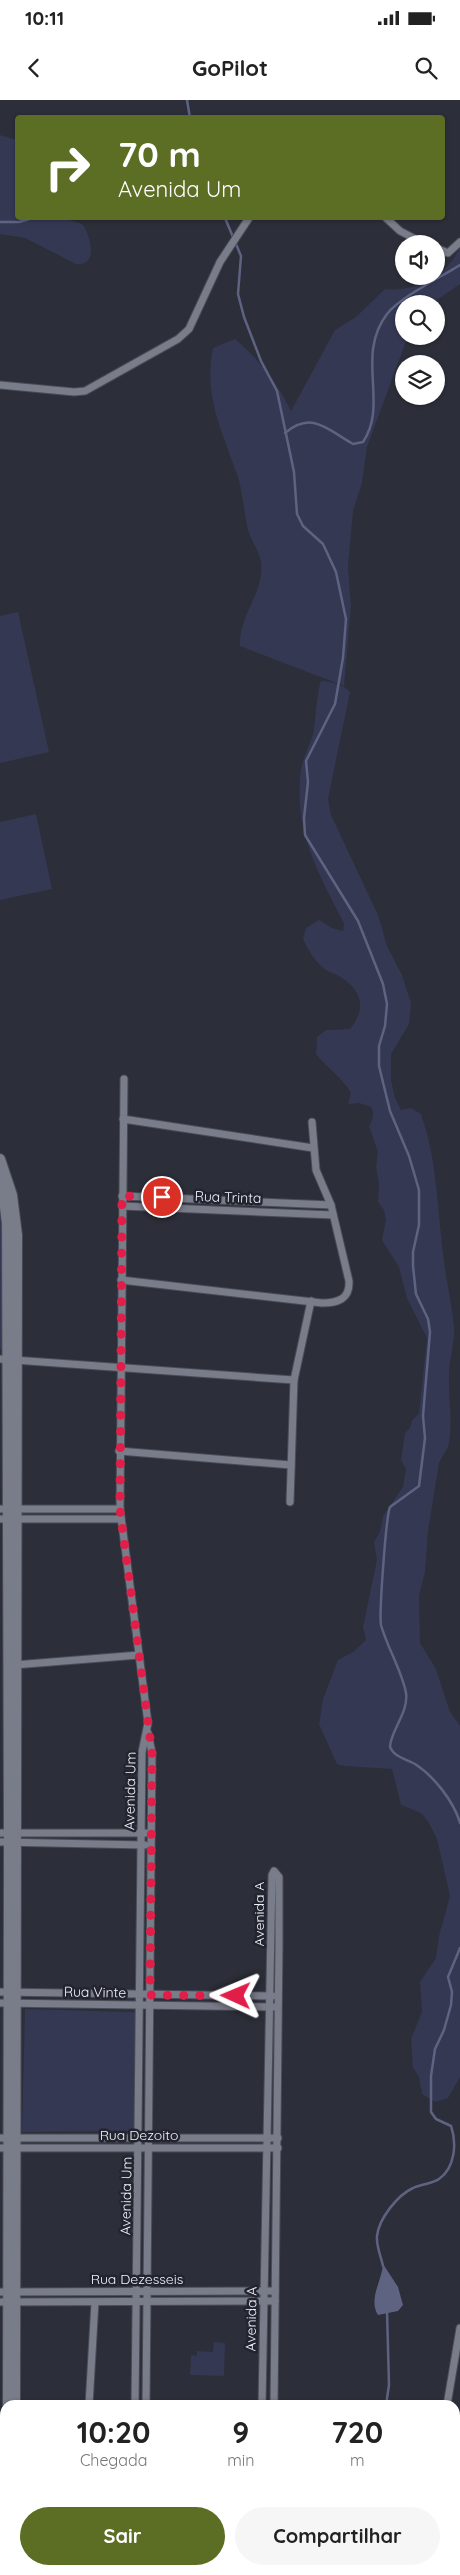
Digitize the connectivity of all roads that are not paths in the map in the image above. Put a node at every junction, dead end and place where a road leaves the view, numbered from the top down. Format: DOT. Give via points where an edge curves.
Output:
graph roads {
  1 [pos="248,220"];
  2 [pos="388,220"];
  3 [pos="409,235"];
  4 [pos="460,242"];
  5 [pos="445,252"];
  6 [pos="0,385"];
  7 [pos="124,1080"];
  8 [pos="123,1119"];
  9 [pos="312,1122"];
  10 [pos="313,1148"];
  11 [pos="0,1160"];
  12 [pos="5,1196"];
  13 [pos="122,1196"];
  14 [pos="331,1205"];
  15 [pos="122,1206"];
  16 [pos="333,1215"];
  17 [pos="121,1280"];
  18 [pos="311,1301"];
  19 [pos="7,1354"];
  20 [pos="120,1367"];
  21 [pos="294,1380"];
  22 [pos="119,1452"];
  23 [pos="291,1465"];
  24 [pos="290,1502"];
  25 [pos="120,1510"];
  26 [pos="7,1514"];
  27 [pos="121,1519"];
  28 [pos="138,1655"];
  29 [pos="13,1665"];
  30 [pos="148,1732"];
  31 [pos="142,1760"];
  32 [pos="152,1760"];
  33 [pos="151,1833"];
  34 [pos="142,1834"];
  35 [pos="9,1838"];
  36 [pos="151,1844"];
  37 [pos="142,1845"];
  38 [pos="140,1994"];
  39 [pos="150,1995"];
  40 [pos="270,1996"];
  41 [pos="279,1997"];
  42 [pos="8,1998"];
  43 [pos="140,2005"];
  44 [pos="150,2005"];
  45 [pos="270,2007"];
  46 [pos="279,2007"];
  47 [pos="139,2137"];
  48 [pos="149,2137"];
  49 [pos="267,2137"];
  50 [pos="278,2138"];
  51 [pos="8,2143"];
  52 [pos="139,2148"];
  53 [pos="149,2148"];
  54 [pos="267,2148"];
  55 [pos="278,2148"];
  56 [pos="264,2291"];
  57 [pos="275,2291"];
  58 [pos="137,2292"];
  59 [pos="147,2292"];
  60 [pos="8,2297"];
  61 [pos="264,2301"];
  62 [pos="275,2301"];
  63 [pos="95,2302"];
  64 [pos="136,2302"];
  65 [pos="147,2302"];
  66 [pos="460,2328"];
  67 [pos="451,2376"];
  68 [pos="460,2376"];
  69 [pos="8,2400"];
  70 [pos="16,2400"];
  71 [pos="89,2400"];
  72 [pos="135,2400"];
  73 [pos="146,2400"];
  74 [pos="262,2400"];
  75 [pos="274,2400"];
  76 [pos="448,2400"];
  1 -- 6 [label="street" via="220,262 189,328 178,339 85,391"];
  2 -- 3 [label="street"];
  4 -- 5 [label="street" via="448,253"];
  7 -- 8 [label="street"];
  8 -- 10 [label="street"];
  8 -- 13 [label="street"];
  9 -- 10 [label="street"];
  10 -- 14 [label="street" via="317,1174"];
  11 -- 12 [label="main road"];
  12 -- 19 [label="main road"];
  13 -- 14 [label="street, Rua Trinta"];
  13 -- 15 [label="street"];
  14 -- 16 [label="street"];
  15 -- 16 [label="street, Rua Trinta"];
  15 -- 17 [label="street"];
  16 -- 18 [label="street" via="348,1290 338,1302"];
  17 -- 18 [label="street"];
  17 -- 20 [label="street"];
  18 -- 21 [label="street"];
  19 -- 20 [label="street"];
  19 -- 26 [label="main road"];
  20 -- 21 [label="street"];
  20 -- 22 [label="street"];
  21 -- 23 [label="street"];
  22 -- 23 [label="street"];
  22 -- 25 [label="street"];
  23 -- 24 [label="street"];
  25 -- 26 [label="street"];
  25 -- 27 [label="street"];
  26 -- 27 [label="street"];
  26 -- 29 [label="main road"];
  27 -- 28 [label="street"];
  28 -- 29 [label="street"];
  28 -- 30 [label="street" via="146,1693"];
  29 -- 35 [label="main road"];
  30 -- 31 [label="street, Avenida Um"];
  30 -- 32 [label="street, Avenida Um"];
  31 -- 32 [label="street"];
  31 -- 34 [label="street, Avenida Um"];
  32 -- 33 [label="street, Avenida Um"];
  33 -- 34 [label="street"];
  33 -- 36 [label="street, Avenida Um"];
  34 -- 35 [label="street"];
  34 -- 37 [label="street, Avenida Um"];
  35 -- 37 [label="street"];
  35 -- 42 [label="main road"];
  36 -- 37 [label="street"];
  36 -- 39 [label="street, Avenida Um"];
  37 -- 38 [label="street, Avenida Um"];
  38 -- 39 [label="street, Rua Vinte"];
  38 -- 42 [label="street, Rua Vinte"];
  38 -- 43 [label="street, Avenida Um"];
  39 -- 40 [label="street, Rua Vinte"];
  39 -- 44 [label="street, Avenida Um"];
  40 -- 41 [label="street, Rua Vinte"];
  40 -- 41 [label="street, Avenida A" via="274,1871 279,1877"];
  40 -- 45 [label="street, Avenida A"];
  41 -- 46 [label="street, Avenida A"];
  42 -- 43 [label="street, Rua Vinte"];
  42 -- 51 [label="main road"];
  43 -- 44 [label="street, Rua Vinte"];
  43 -- 47 [label="street, Avenida Um"];
  44 -- 45 [label="street, Rua Vinte"];
  44 -- 48 [label="street, Avenida Um"];
  45 -- 46 [label="street, Rua Vinte"];
  45 -- 49 [label="street, Avenida A"];
  46 -- 50 [label="street, Avenida A"];
  47 -- 48 [label="street, Rua Dezoito"];
  47 -- 51 [label="street, Rua Dezoito"];
  47 -- 52 [label="street, Avenida Um"];
  48 -- 49 [label="street, Rua Dezoito"];
  48 -- 53 [label="street, Avenida Um"];
  49 -- 50 [label="street, Rua Dezoito"];
  49 -- 54 [label="street, Avenida A"];
  50 -- 55 [label="street, Avenida A"];
  51 -- 52 [label="street, Rua Dezoito"];
  51 -- 60 [label="main road"];
  52 -- 53 [label="street, Rua Dezoito"];
  52 -- 58 [label="street, Avenida Um"];
  53 -- 54 [label="street, Rua Dezoito"];
  53 -- 59 [label="street, Avenida Um"];
  54 -- 55 [label="street, Rua Dezoito"];
  54 -- 56 [label="street, Avenida A"];
  55 -- 57 [label="street, Avenida A"];
  56 -- 57 [label="street, Rua Dezesseis"];
  56 -- 59 [label="street, Rua Dezesseis"];
  56 -- 61 [label="street, Avenida A"];
  57 -- 62 [label="street, Avenida A"];
  58 -- 59 [label="street, Rua Dezesseis"];
  58 -- 60 [label="street, Rua Dezesseis"];
  58 -- 64 [label="street, Avenida Um"];
  59 -- 65 [label="street, Avenida Um"];
  60 -- 63 [label="street, Rua Dezesseis"];
  60 -- 69 [label="main road"];
  60 -- 70 [label="main road"];
  61 -- 62 [label="street, Rua Dezesseis"];
  61 -- 65 [label="street, Rua Dezesseis"];
  61 -- 74 [label="street, Avenida A"];
  62 -- 75 [label="street, Avenida A"];
  63 -- 64 [label="street, Rua Dezesseis"];
  63 -- 71 [label="street"];
  64 -- 65 [label="street, Rua Dezesseis"];
  64 -- 72 [label="street, Avenida Um"];
  65 -- 73 [label="street, Avenida Um"];
  66 -- 67 [label="street"];
  67 -- 68 [label="street"];
  67 -- 76 [label="street"];
}
